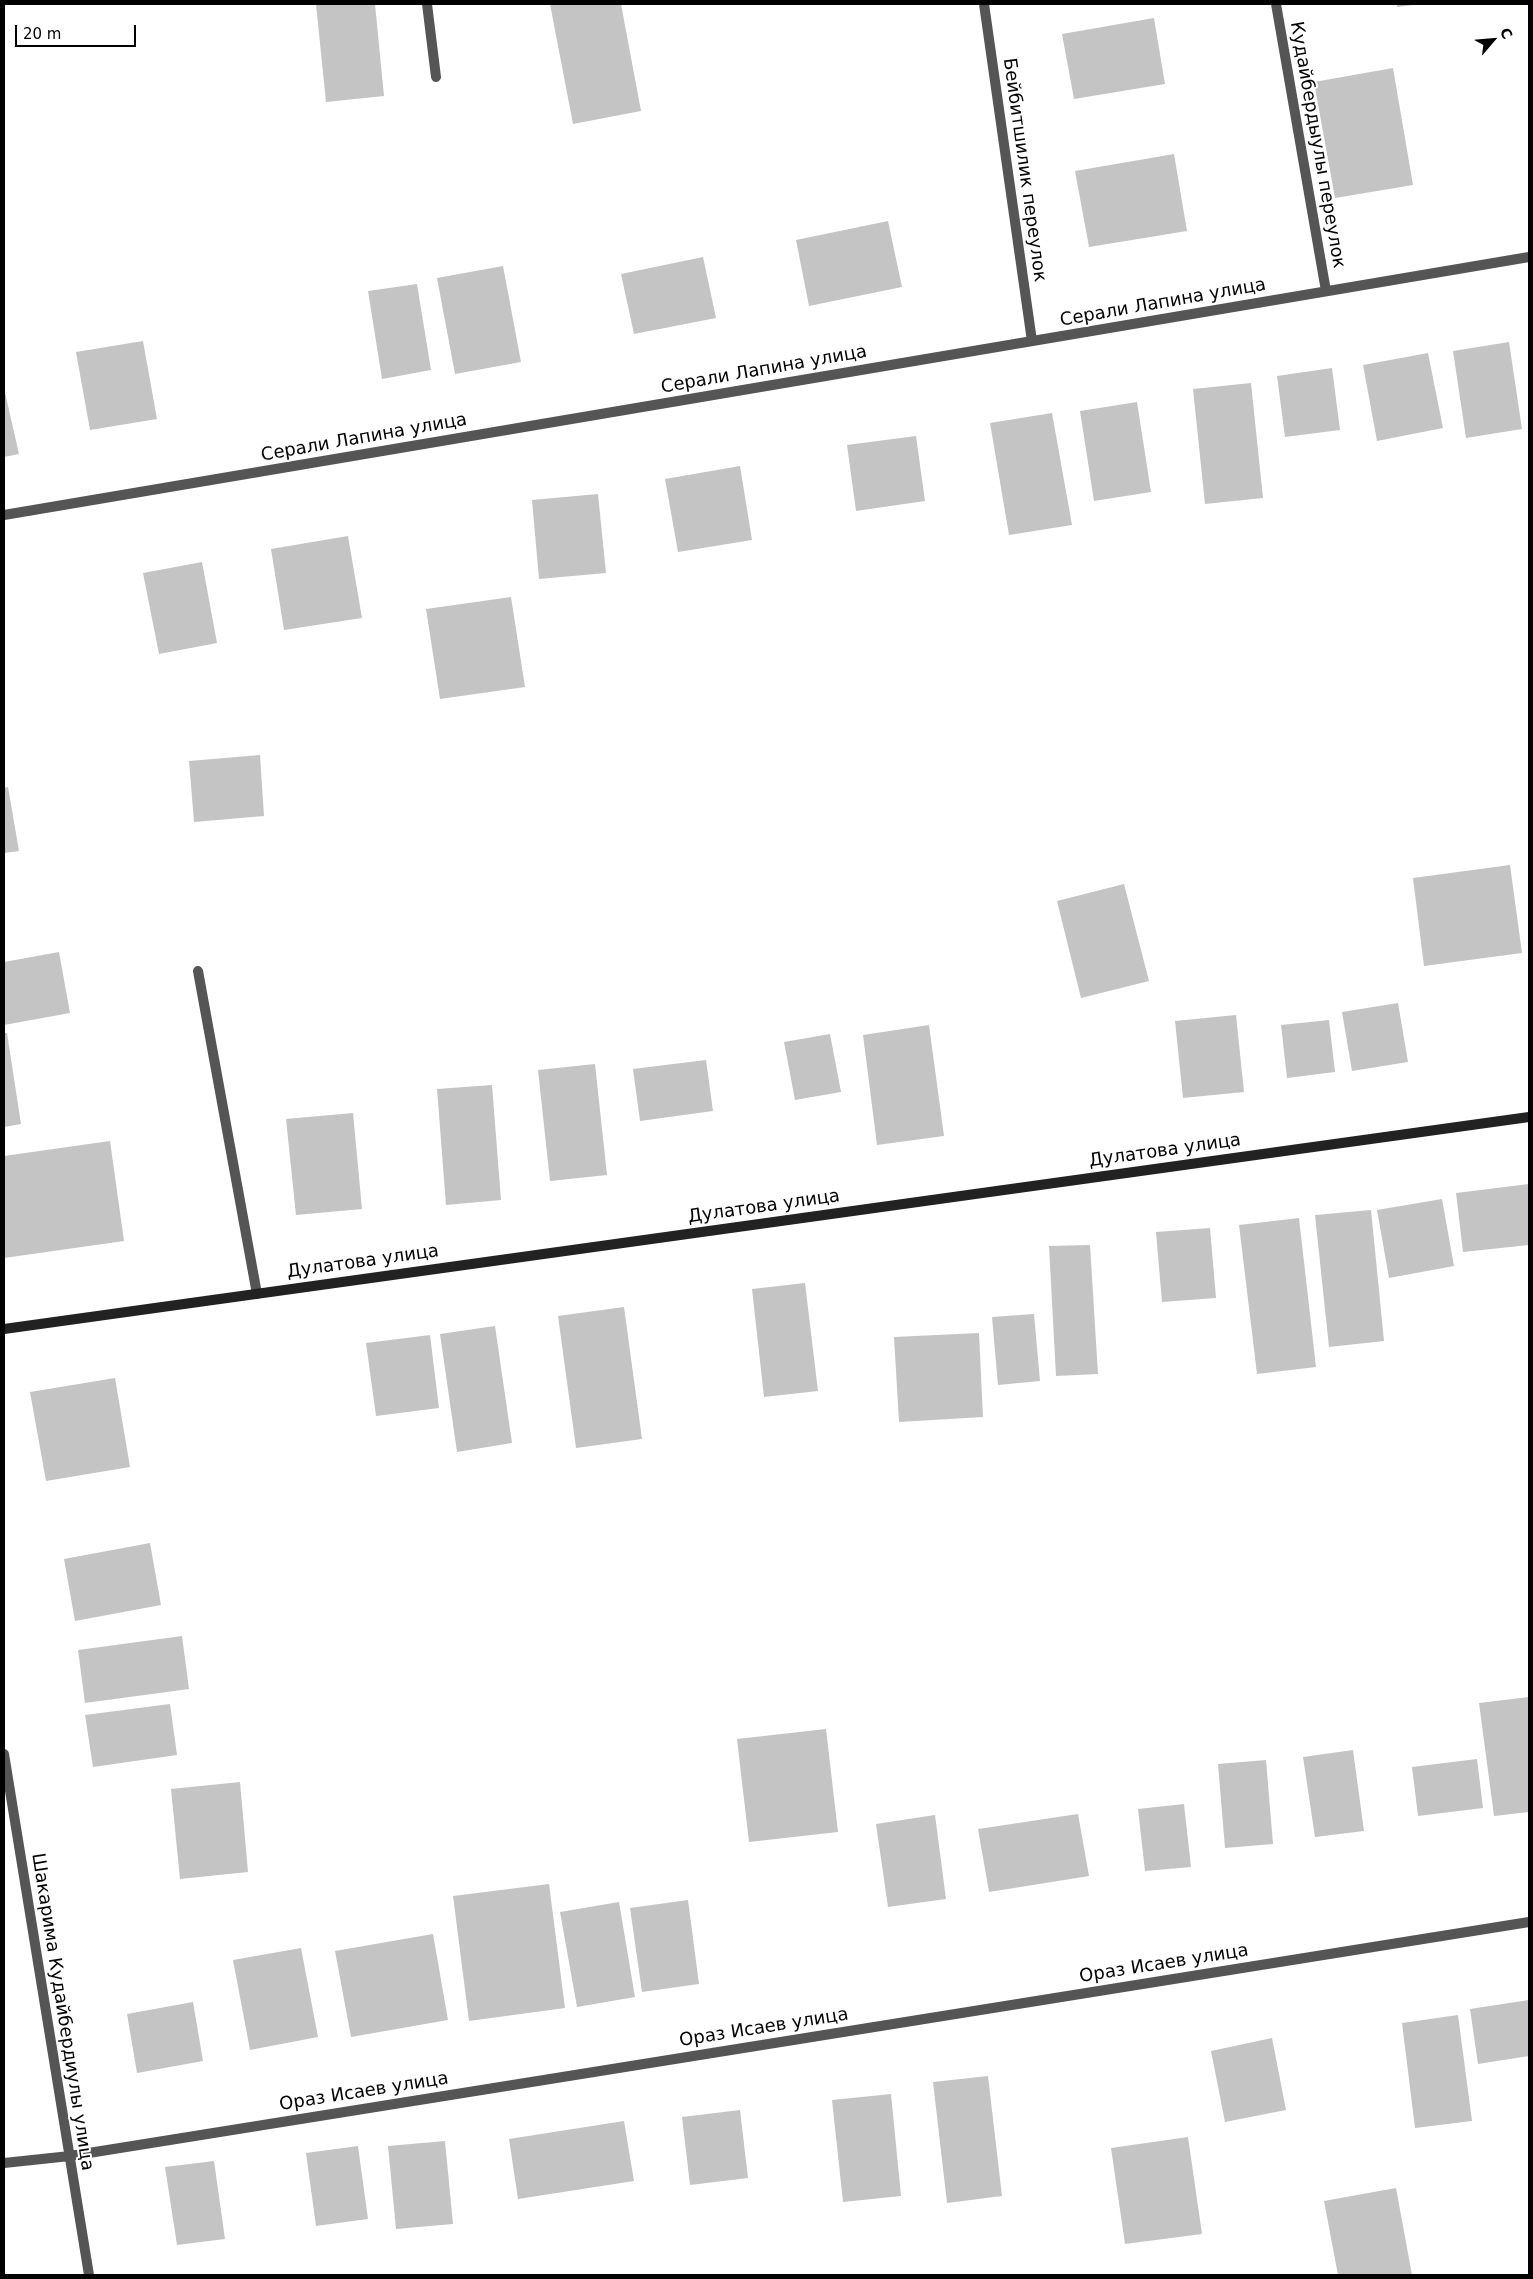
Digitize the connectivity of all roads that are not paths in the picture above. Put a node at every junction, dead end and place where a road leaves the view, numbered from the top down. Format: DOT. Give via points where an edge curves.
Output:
graph roads {
  1 [pos="427,4"];
  2 [pos="984,4"];
  3 [pos="1276,4"];
  4 [pos="436,78"];
  5 [pos="1529,257"];
  6 [pos="1326,291"];
  7 [pos="1032,341"];
  8 [pos="4,515"];
  9 [pos="198,971"];
  10 [pos="1529,1117"];
  11 [pos="257,1294"];
  12 [pos="4,1328"];
  13 [pos="4,1754"];
  14 [pos="1529,1922"];
  15 [pos="70,2156"];
  16 [pos="4,2163"];
  17 [pos="89,2275"];
  1 -- 4 [label="street"];
  2 -- 7 [label="street, Бейбитшилик переулок"];
  3 -- 6 [label="street, Кудайбердыулы переулок"];
  5 -- 6 [label="street, Серали Лапина улица"];
  6 -- 7 [label="street, Серали Лапина улица"];
  7 -- 8 [label="street, Серали Лапина улица"];
  9 -- 11 [label="street"];
  10 -- 11 [label="street, Дулатова улица"];
  11 -- 12 [label="street, Дулатова улица"];
  13 -- 15 [label="street, Шакарима Кудайбердиулы улица"];
  14 -- 15 [label="street, Ораз Исаев улица"];
  15 -- 16 [label="street, Ораз Исаев улица"];
  15 -- 17 [label="street, Шакарима Кудайбердиулы улица"];
}
